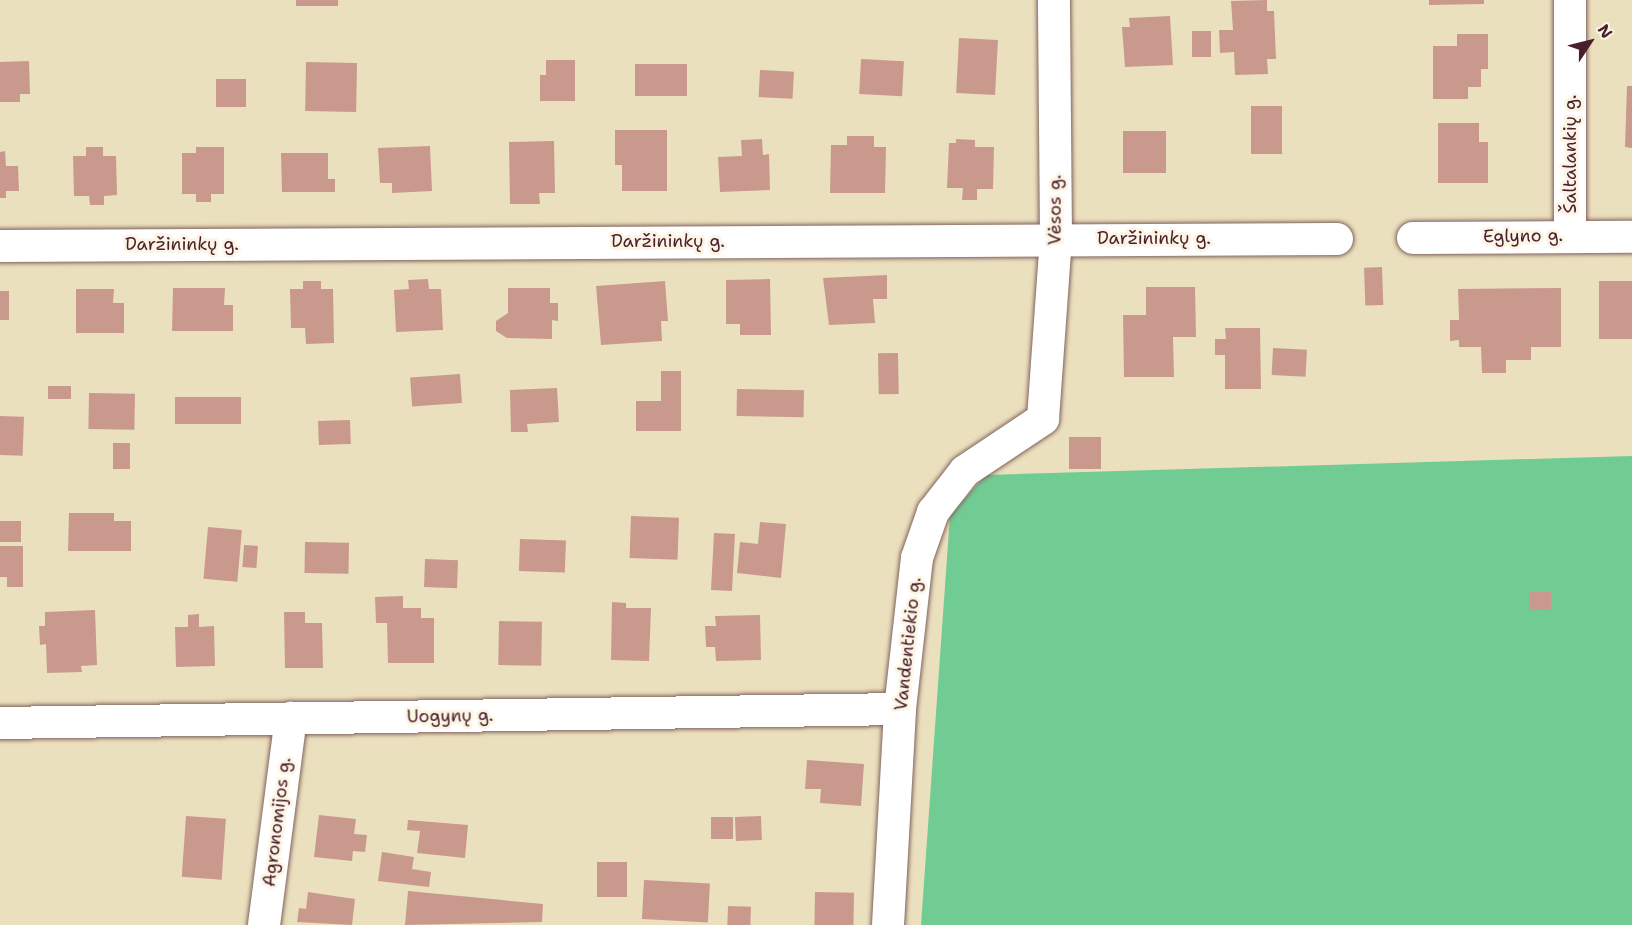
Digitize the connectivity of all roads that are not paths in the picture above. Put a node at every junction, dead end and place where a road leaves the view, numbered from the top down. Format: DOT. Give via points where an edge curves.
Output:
graph roads {
  1 [pos="1054,0"];
  2 [pos="1570,0"];
  3 [pos="1570,235"];
  4 [pos="1632,237"];
  5 [pos="1056,238"];
  6 [pos="1413,238"];
  7 [pos="1337,239"];
  8 [pos="0,246"];
  9 [pos="1043,419"];
  10 [pos="900,708"];
  11 [pos="291,718"];
  12 [pos="0,723"];
  13 [pos="264,925"];
  14 [pos="888,925"];
  1 -- 5 [label="street, Vėsos g."];
  2 -- 3 [label="street, Šaltalankių g."];
  3 -- 4 [label="street, Eglyno g."];
  3 -- 6 [label="street, Eglyno g."];
  5 -- 7 [label="street, Daržininkų g."];
  5 -- 8 [label="street, Daržininkų g."];
  5 -- 9 [label="street, Vėsos g."];
  9 -- 10 [label="street, Vandentiekio g." via="965,471 933,512 917,558"];
  10 -- 11 [label="street, Uogynų g."];
  10 -- 14 [label="street, Vandentiekio g."];
  11 -- 12 [label="street, Uogynų g."];
  11 -- 13 [label="street, Agronomijos g."];
}
